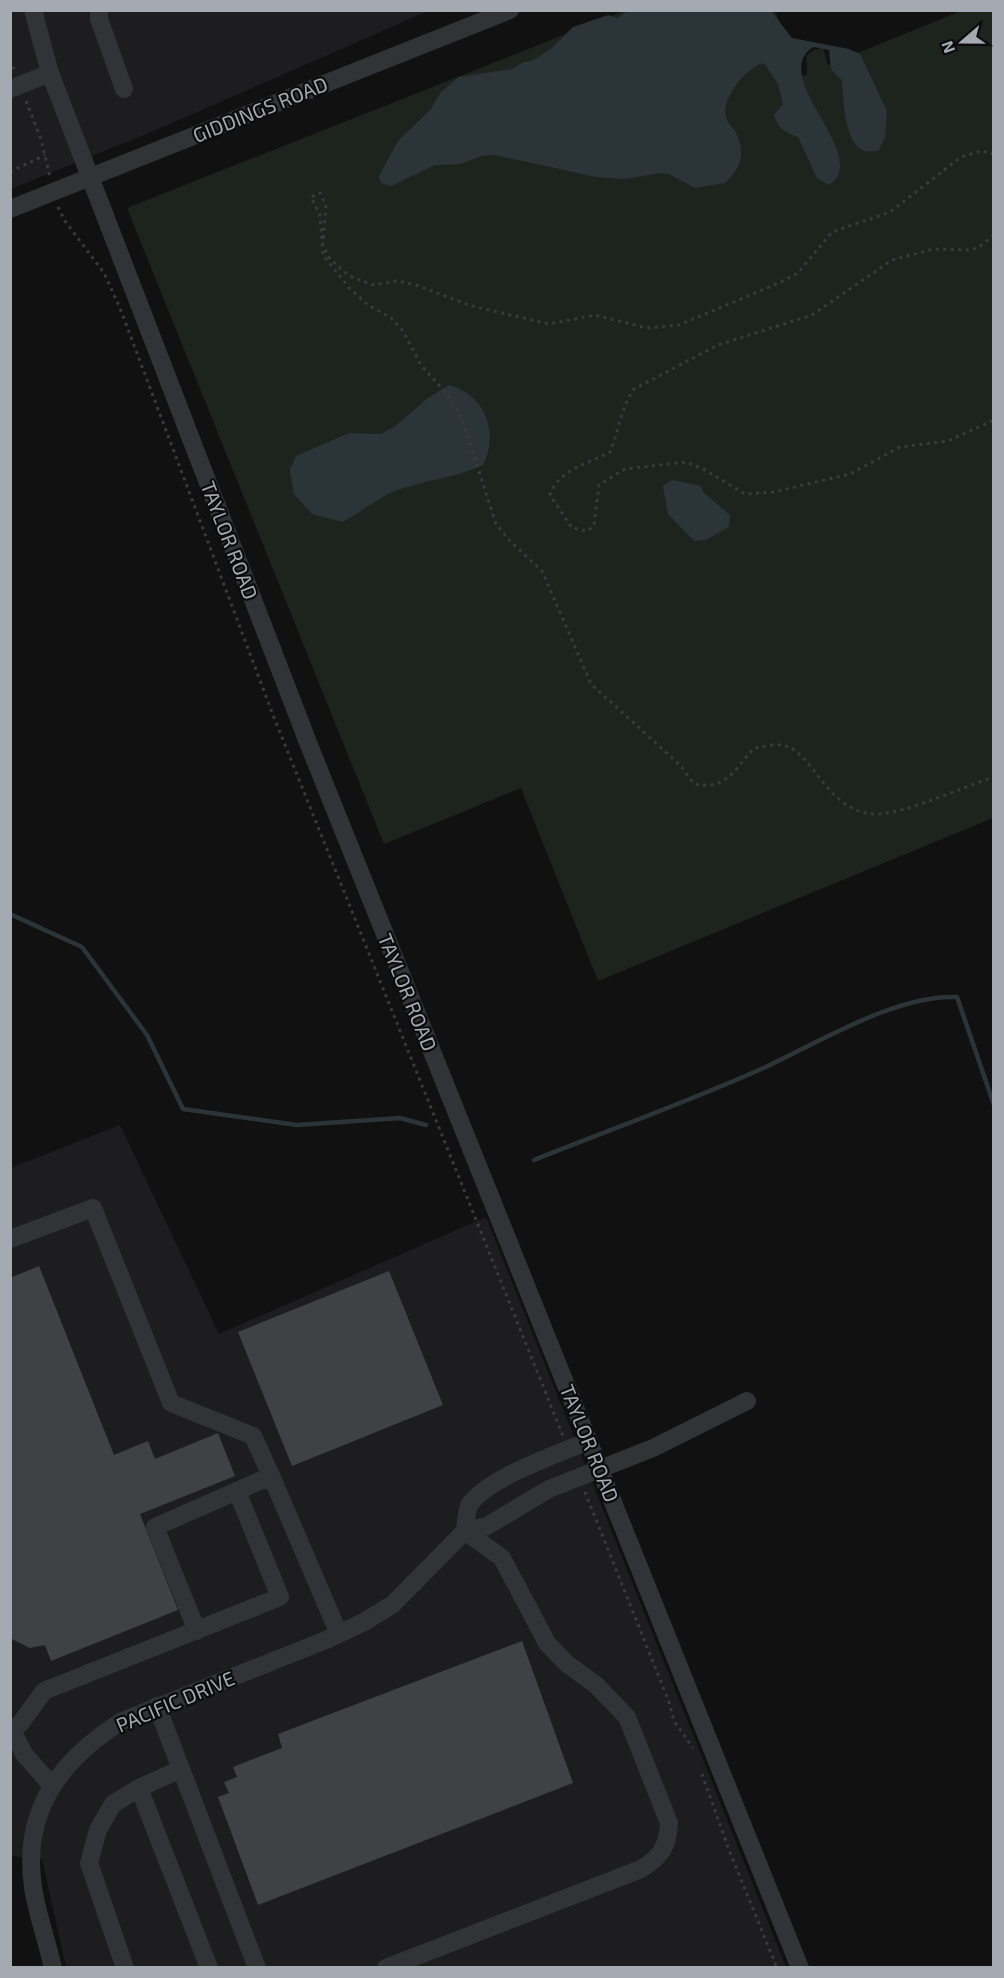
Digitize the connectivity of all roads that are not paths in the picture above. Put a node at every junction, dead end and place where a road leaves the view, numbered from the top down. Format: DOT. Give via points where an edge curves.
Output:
graph roads {
  1 [pos="33,10"];
  2 [pos="99,10"];
  3 [pos="510,10"];
  4 [pos="50,73"];
  5 [pos="15,87"];
  6 [pos="124,89"];
  7 [pos="90,177"];
  8 [pos="10,209"];
  9 [pos="10,1239"];
  10 [pos="747,1401"];
  11 [pos="589,1441"];
  12 [pos="600,1468"];
  13 [pos="273,1480"];
  14 [pos="237,1491"];
  15 [pos="465,1531"];
  16 [pos="197,1631"];
  17 [pos="339,1634"];
  18 [pos="157,1706"];
  19 [pos="11,1730"];
  20 [pos="181,1769"];
  21 [pos="52,1786"];
  22 [pos="139,1788"];
  23 [pos="53,1968"];
  24 [pos="125,1968"];
  25 [pos="209,1968"];
  26 [pos="257,1968"];
  27 [pos="386,1968"];
  28 [pos="800,1968"];
  1 -- 4 [label="street, TAYLOR ROAD"];
  2 -- 6 [label="street"];
  3 -- 7 [label="street, GIDDINGS ROAD"];
  4 -- 5 [label="street"];
  4 -- 7 [label="street, TAYLOR ROAD"];
  7 -- 8 [label="street, GIDDINGS ROAD"];
  7 -- 11 [label="street, TAYLOR ROAD" via="305,734"];
  9 -- 13 [label="street" via="93,1208 171,1403 253,1436"];
  10 -- 12 [label="street, PACIFIC DRIVE" via="653,1448"];
  11 -- 12 [label="street, TAYLOR ROAD"];
  11 -- 15 [label="street" via="516,1472 483,1492 469,1505"];
  12 -- 15 [label="street, PACIFIC DRIVE" via="549,1489 487,1526"];
  12 -- 28 [label="street, TAYLOR ROAD"];
  13 -- 14 [label="street" via="262,1480"];
  13 -- 17 [label="street"];
  14 -- 16 [label="street" via="155,1527"];
  14 -- 16 [label="street" via="280,1597"];
  15 -- 17 [label="street, PACIFIC DRIVE" via="393,1604"];
  15 -- 27 [label="street" via="502,1558 547,1643 627,1717 669,1823 668,1841 658,1858 641,1869"];
  16 -- 19 [label="street" via="44,1691"];
  17 -- 18 [label="street, PACIFIC DRIVE"];
  18 -- 20 [label="street"];
  18 -- 21 [label="street, PACIFIC DRIVE" via="93,1738"];
  19 -- 21 [label="street" via="24,1755"];
  20 -- 22 [label="street"];
  20 -- 26 [label="street"];
  21 -- 23 [label="street, PACIFIC DRIVE" via="34,1828 32,1854 33,1888"];
  22 -- 24 [label="street" via="113,1804 98,1830 89,1863"];
  22 -- 25 [label="street"];
}
